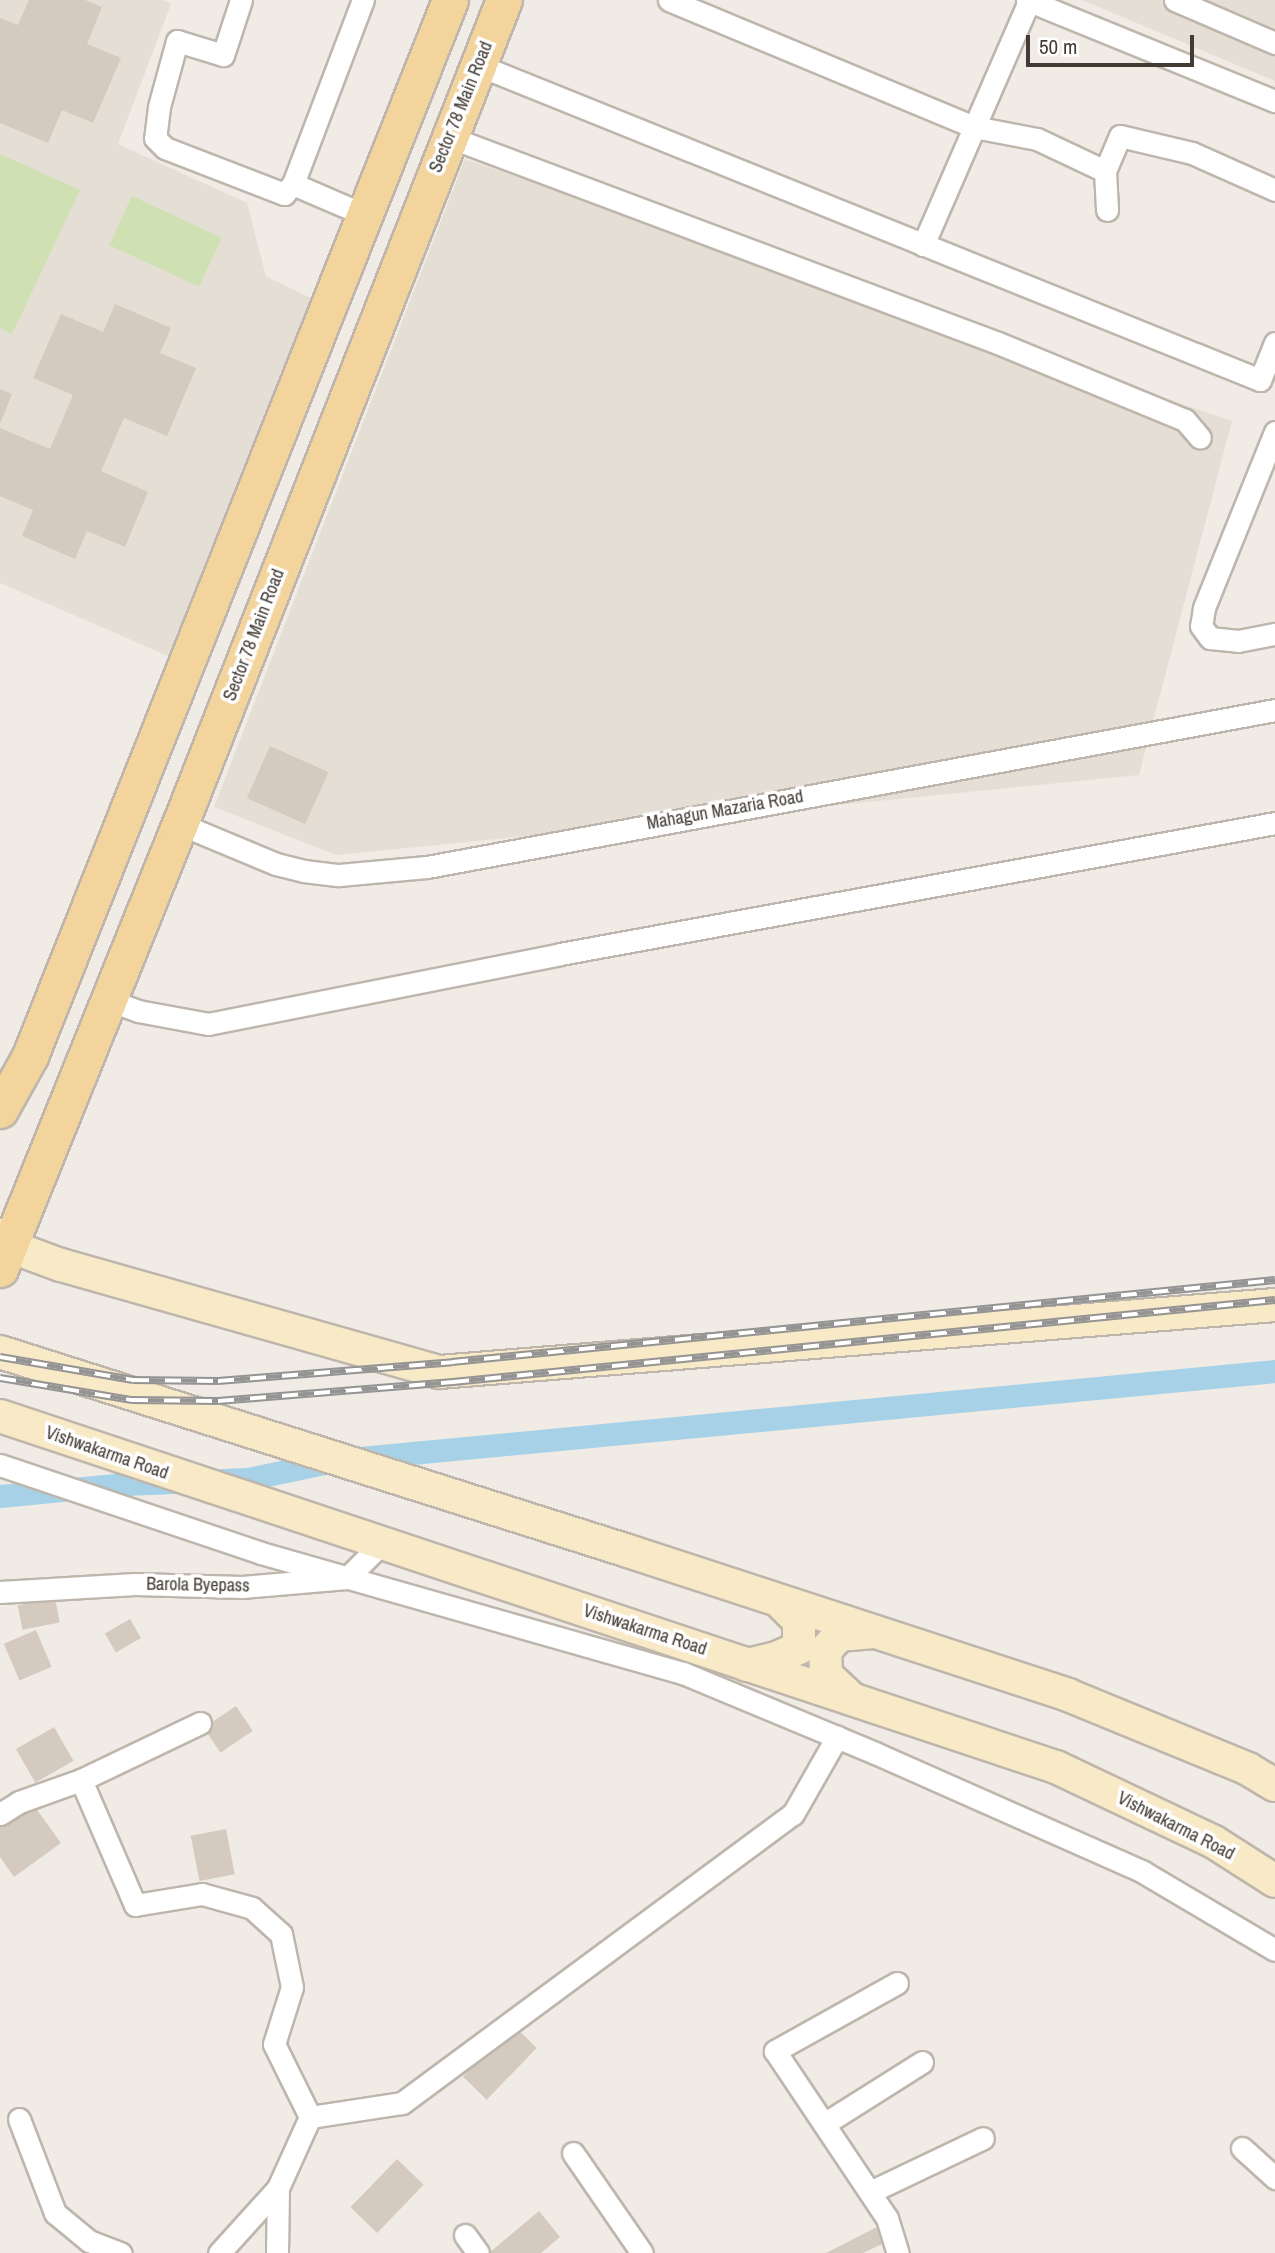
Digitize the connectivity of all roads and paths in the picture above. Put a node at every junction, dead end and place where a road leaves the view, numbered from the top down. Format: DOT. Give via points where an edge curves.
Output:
graph roads {
  1 [pos="241,0"];
  2 [pos="363,0"];
  3 [pos="450,0"];
  4 [pos="504,0"];
  5 [pos="668,0"];
  6 [pos="1028,0"];
  7 [pos="1175,0"];
  8 [pos="1275,43"];
  9 [pos="478,65"];
  10 [pos="1275,101"];
  11 [pos="974,127"];
  12 [pos="449,137"];
  13 [pos="1105,171"];
  14 [pos="293,184"];
  15 [pos="1275,190"];
  16 [pos="1107,210"];
  17 [pos="365,215"];
  18 [pos="923,245"];
  19 [pos="1275,343"];
  20 [pos="1275,432"];
  21 [pos="1200,438"];
  22 [pos="252,499"];
  23 [pos="299,519"];
  24 [pos="1275,634"];
  25 [pos="1275,710"];
  26 [pos="1275,823"];
  27 [pos="180,824"];
  28 [pos="108,1000"];
  29 [pos="0,1110"];
  30 [pos="3,1250"];
  31 [pos="1275,1305"];
  32 [pos="0,1352"];
  33 [pos="0,1416"];
  34 [pos="0,1465"];
  35 [pos="382,1544"];
  36 [pos="347,1577"];
  37 [pos="0,1591"];
  38 [pos="780,1602"];
  39 [pos="874,1632"];
  40 [pos="747,1665"];
  41 [pos="853,1700"];
  42 [pos="200,1723"];
  43 [pos="837,1737"];
  44 [pos="81,1780"];
  45 [pos="1275,1785"];
  46 [pos="0,1814"];
  47 [pos="1275,1881"];
  48 [pos="1275,1950"];
  49 [pos="897,1983"];
  50 [pos="922,2062"];
  51 [pos="310,2117"];
  52 [pos="19,2119"];
  53 [pos="824,2124"];
  54 [pos="983,2137"];
  55 [pos="1242,2148"];
  56 [pos="573,2154"];
  57 [pos="1275,2178"];
  58 [pos="278,2188"];
  59 [pos="870,2192"];
  60 [pos="464,2235"];
  61 [pos="121,2253"];
  62 [pos="219,2253"];
  63 [pos="277,2253"];
  64 [pos="478,2253"];
  65 [pos="642,2253"];
  66 [pos="898,2253"];
  1 -- 14 [label="street" via="223,55 177,41 155,138 165,148 272,191 284,194"];
  2 -- 14 [label="street"];
  3 -- 17 [label="main road"];
  4 -- 9 [label="main road, Sector 78 Main Road"];
  5 -- 11 [label="street"];
  6 -- 10 [label="street"];
  6 -- 11 [label="street"];
  7 -- 8 [label="street"];
  9 -- 12 [label="main road, Sector 78 Main Road"];
  9 -- 18 [label="street"];
  11 -- 13 [label="street" via="1037,138"];
  11 -- 18 [label="street"];
  12 -- 21 [label="street" via="998,343 1185,420"];
  12 -- 23 [label="main road, Sector 78 Main Road"];
  13 -- 15 [label="street" via="1120,136 1192,153"];
  13 -- 16 [label="street"];
  14 -- 17 [label="street"];
  17 -- 22 [label="main road"];
  18 -- 19 [label="street" via="1260,380"];
  20 -- 24 [label="street" via="1204,608 1201,626 1210,638 1238,641"];
  22 -- 23 [label="main road" via="265,482 274,479 293,492"];
  22 -- 29 [label="main road" via="30,1056"];
  23 -- 27 [label="main road, Sector 78 Main Road"];
  25 -- 27 [label="street, Mahagun Mazaria Road" via="427,867 340,876 304,872"];
  26 -- 28 [label="street" via="574,951 208,1024 138,1012"];
  27 -- 28 [label="main road, Sector 78 Main Road"];
  28 -- 30 [label="main road, Sector 78 Main Road"];
  30 -- 31 [label="main road" via="439,1372"];
  32 -- 38 [label="main road"];
  33 -- 35 [label="main road, Vishwakarma Road"];
  34 -- 36 [label="street" via="261,1553"];
  35 -- 36 [label="street"];
  35 -- 40 [label="main road, Vishwakarma Road"];
  36 -- 37 [label="street, Barola Byepass" via="242,1587 135,1584"];
  36 -- 43 [label="street" via="683,1673"];
  38 -- 39 [label="main road"];
  38 -- 40 [label="main road" via="799,1620 799,1648"];
  39 -- 41 [label="main road" via="839,1635 825,1651 827,1675"];
  39 -- 45 [label="main road" via="1068,1695 1248,1769"];
  40 -- 41 [label="main road, Vishwakarma Road"];
  41 -- 47 [label="main road, Vishwakarma Road" via="1056,1767 1214,1842"];
  42 -- 44 [label="street"];
  43 -- 48 [label="street" via="1143,1872"];
  43 -- 51 [label="street" via="793,1814 402,2103"];
  44 -- 46 [label="street" via="19,1802"];
  44 -- 51 [label="street" via="135,1905 202,1894 252,1908 281,1934 292,1987 274,2044"];
  49 -- 53 [label="street" via="775,2051"];
  50 -- 53 [label="street"];
  51 -- 58 [label="street"];
  52 -- 61 [label="street" via="55,2213 89,2241"];
  53 -- 59 [label="street"];
  54 -- 59 [label="street"];
  55 -- 57 [label="street"];
  56 -- 65 [label="street"];
  58 -- 62 [label="street"];
  58 -- 63 [label="street"];
  59 -- 66 [label="street" via="887,2218"];
  60 -- 64 [label="street"];
}
